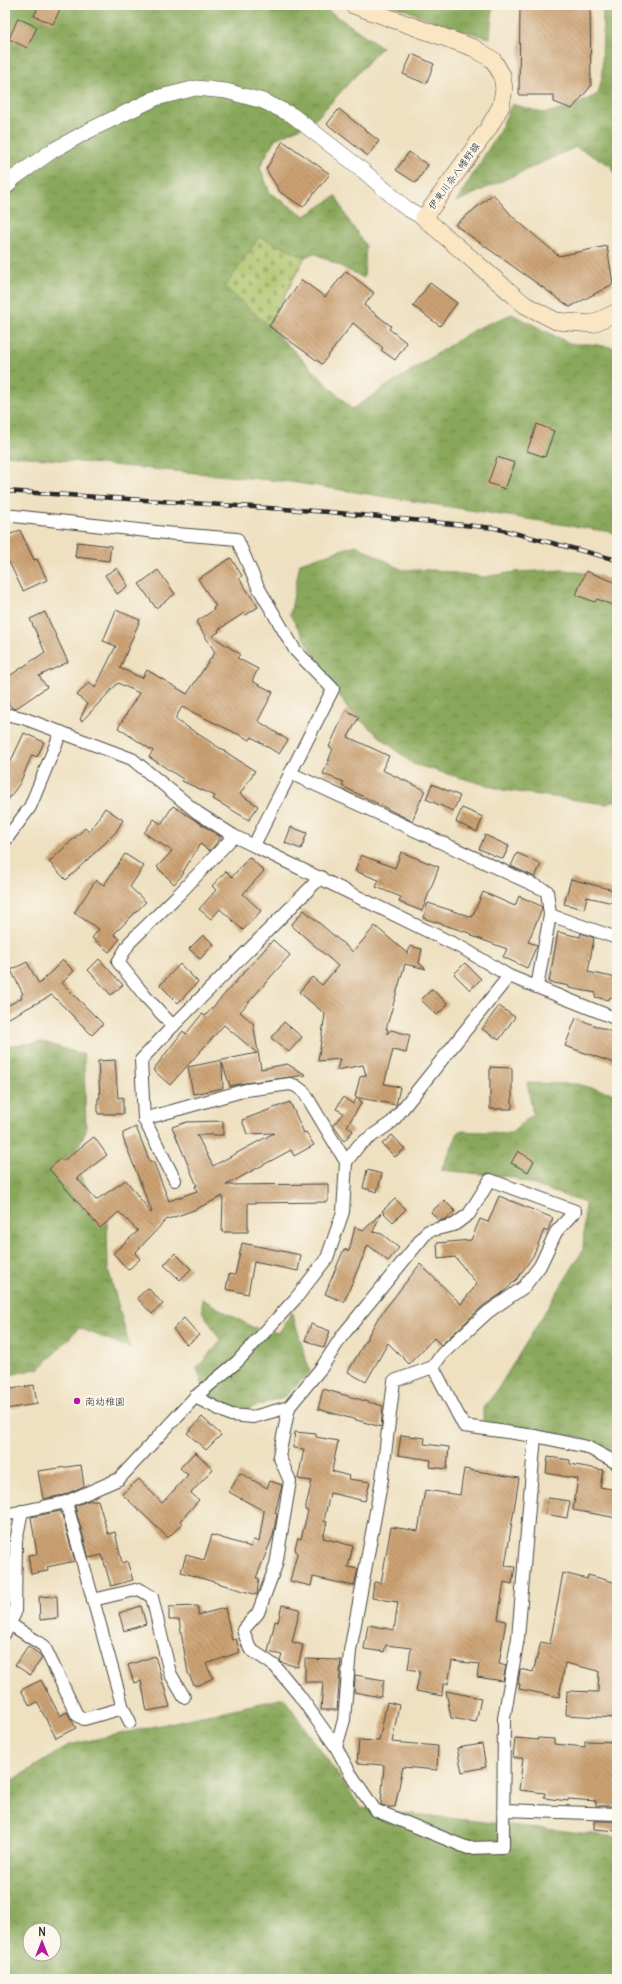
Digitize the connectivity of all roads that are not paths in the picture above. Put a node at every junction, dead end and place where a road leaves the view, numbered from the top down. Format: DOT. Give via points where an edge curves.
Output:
graph roads {
  1 [pos="354,5"];
  2 [pos="5,188"];
  3 [pos="424,218"];
  4 [pos="617,312"];
  5 [pos="5,515"];
  6 [pos="5,714"];
  7 [pos="61,732"];
  8 [pos="290,773"];
  9 [pos="234,836"];
  10 [pos="5,841"];
  11 [pos="254,845"];
  12 [pos="321,878"];
  13 [pos="550,915"];
  14 [pos="617,938"];
  15 [pos="509,976"];
  16 [pos="537,988"];
  17 [pos="617,1019"];
  18 [pos="173,1026"];
  19 [pos="144,1119"];
  20 [pos="346,1162"];
  21 [pos="175,1180"];
  22 [pos="433,1366"];
  23 [pos="195,1397"];
  24 [pos="289,1407"];
  25 [pos="535,1436"];
  26 [pos="617,1464"];
  27 [pos="66,1502"];
  28 [pos="22,1511"];
  29 [pos="5,1515"];
  30 [pos="93,1600"];
  31 [pos="7,1628"];
  32 [pos="184,1697"];
  33 [pos="122,1708"];
  34 [pos="130,1722"];
  35 [pos="336,1747"];
  36 [pos="504,1810"];
  37 [pos="617,1814"];
  1 -- 3 [label="main road, 伊東川奈八幡野線" via="474,48 493,60 502,75 504,89 501,106 488,129"];
  2 -- 3 [label="street" via="15,177 52,151 88,131 156,98 196,88 226,91 263,101 292,115 406,208"];
  3 -- 4 [label="main road, 伊東川奈八幡野線" via="525,305 556,321 592,324"];
  5 -- 8 [label="street" via="237,539 258,587 295,650 333,689"];
  6 -- 7 [label="street"];
  7 -- 9 [label="street" via="132,759 198,813"];
  7 -- 10 [label="street" via="30,807"];
  8 -- 11 [label="street"];
  8 -- 13 [label="street" via="547,891"];
  9 -- 11 [label="street"];
  9 -- 18 [label="street" via="130,942 118,962 144,996"];
  11 -- 12 [label="street"];
  12 -- 15 [label="street" via="464,949"];
  12 -- 18 [label="street"];
  13 -- 14 [label="street"];
  13 -- 16 [label="street"];
  15 -- 16 [label="street"];
  15 -- 20 [label="street" via="392,1122 359,1146"];
  16 -- 17 [label="street"];
  18 -- 19 [label="street" via="141,1060"];
  19 -- 20 [label="street" via="246,1090 290,1084 304,1092"];
  19 -- 21 [label="street"];
  20 -- 23 [label="street" via="343,1212 327,1258 296,1298 238,1362"];
  22 -- 24 [label="street" via="442,1354 488,1312 524,1287 540,1266 556,1232 575,1211 490,1180 469,1214 454,1225 428,1231 342,1336 322,1367"];
  22 -- 25 [label="street" via="464,1426"];
  22 -- 35 [label="street" via="394,1381 382,1479 350,1651 344,1720"];
  23 -- 24 [label="street" via="231,1415 253,1417"];
  23 -- 27 [label="street" via="119,1479"];
  24 -- 35 [label="street" via="279,1456 290,1481 276,1565 258,1613 243,1630 250,1649 275,1666"];
  25 -- 26 [label="street" via="587,1448"];
  25 -- 36 [label="street" via="518,1638 504,1718"];
  27 -- 28 [label="street"];
  27 -- 30 [label="street"];
  28 -- 29 [label="street"];
  28 -- 31 [label="street" via="16,1541 15,1613"];
  30 -- 32 [label="street" via="138,1589 152,1597 170,1673"];
  30 -- 33 [label="street"];
  31 -- 33 [label="street" via="44,1646 77,1715 84,1719"];
  33 -- 34 [label="street"];
  35 -- 36 [label="street" via="375,1810 468,1848 503,1847"];
  36 -- 37 [label="street"];
}
